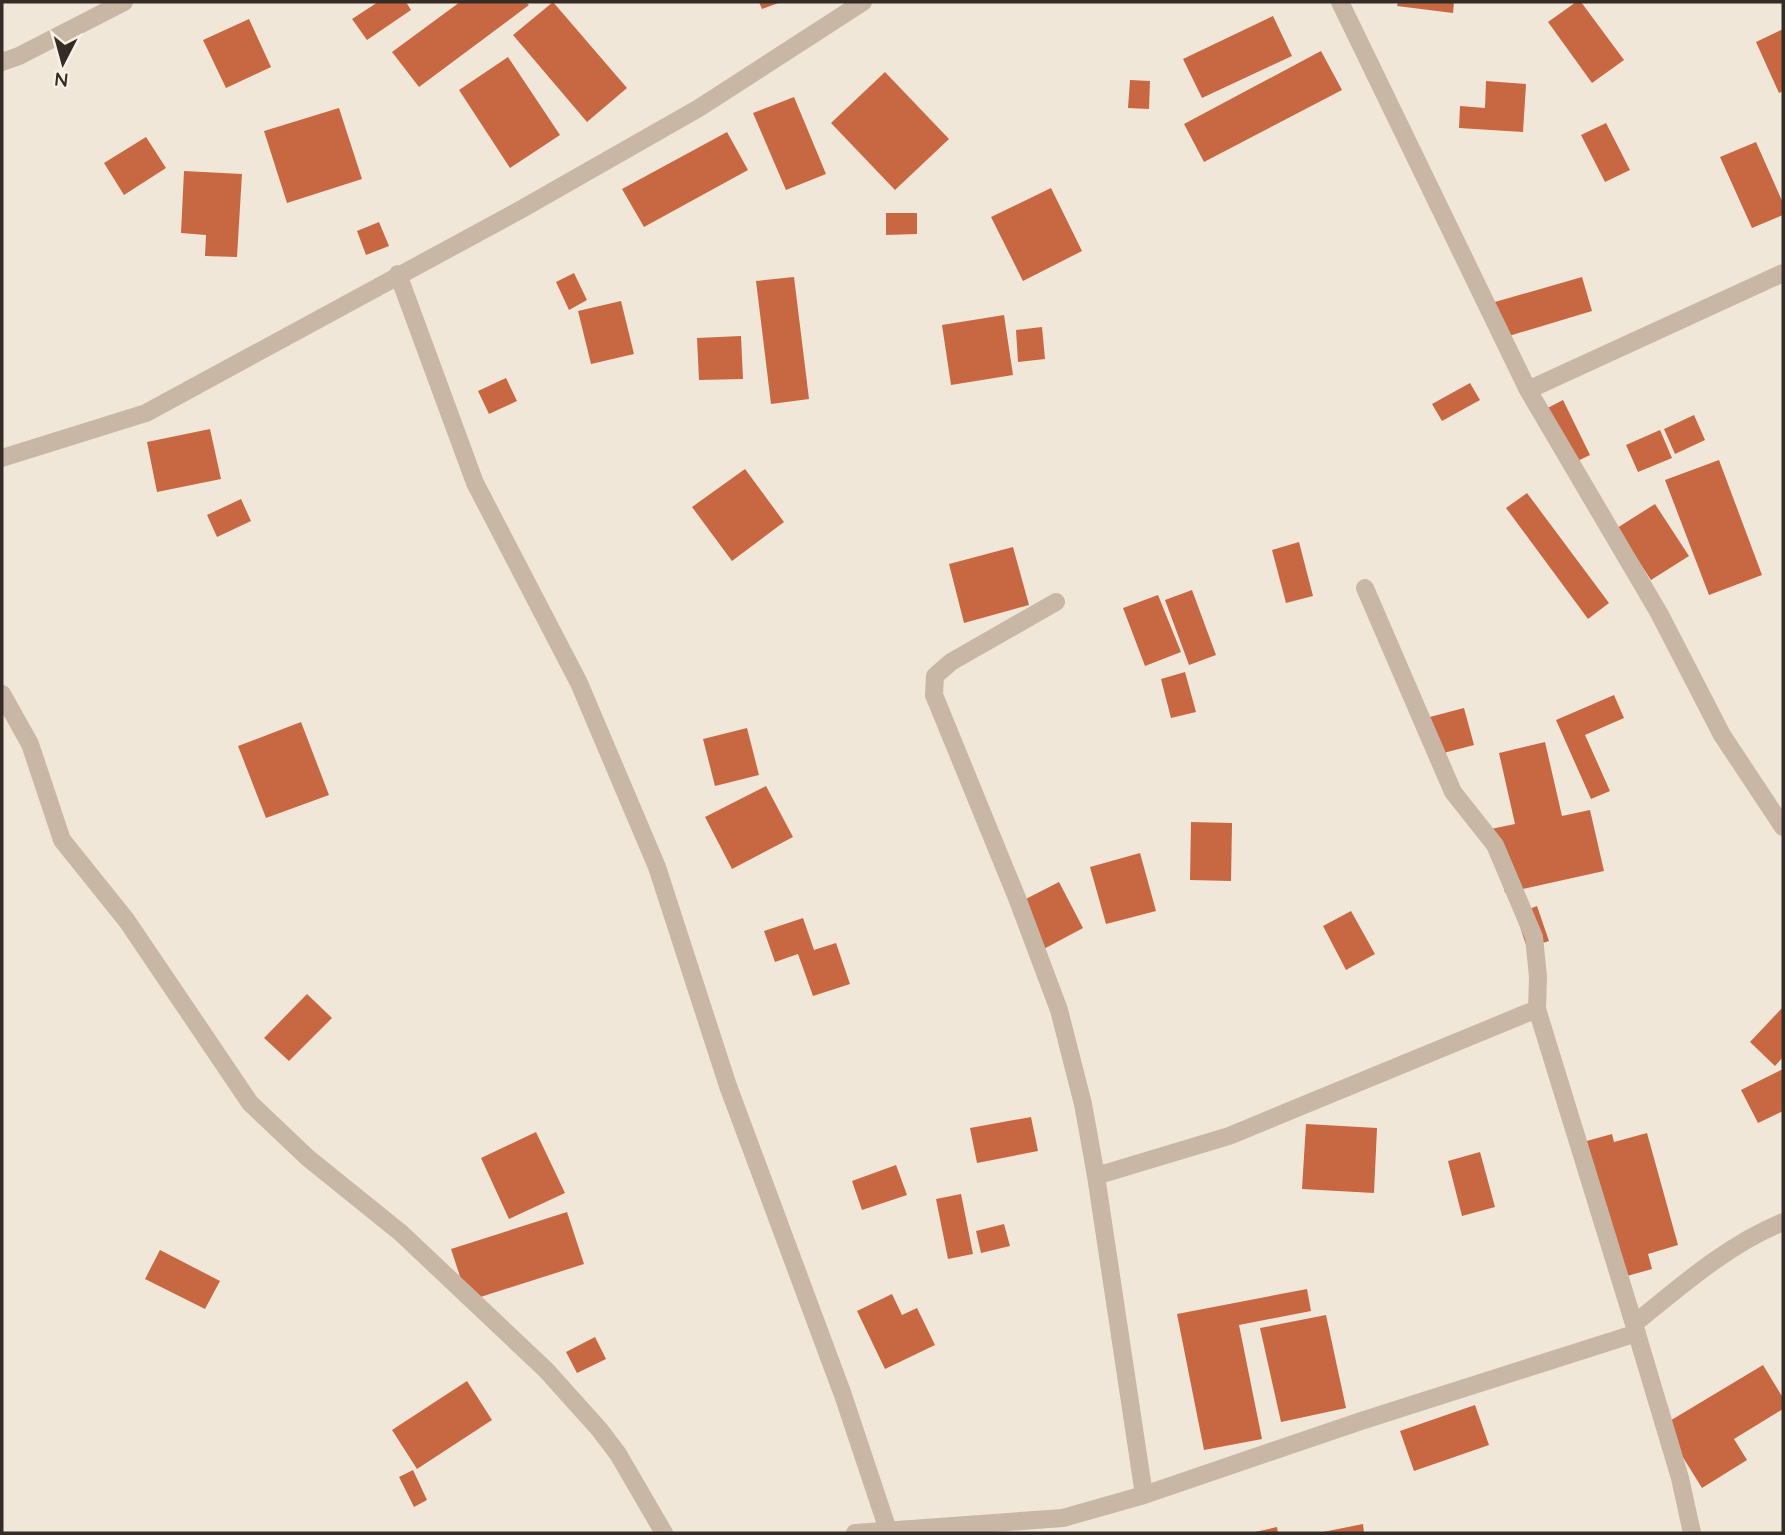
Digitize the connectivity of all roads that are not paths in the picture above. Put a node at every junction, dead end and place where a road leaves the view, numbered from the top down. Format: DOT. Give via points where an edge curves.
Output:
graph roads {
  1 [pos="124,2"];
  2 [pos="863,2"];
  3 [pos="1340,2"];
  4 [pos="2,62"];
  5 [pos="398,274"];
  6 [pos="1783,274"];
  7 [pos="1528,390"];
  8 [pos="2,458"];
  9 [pos="1365,588"];
  10 [pos="1056,602"];
  11 [pos="2,694"];
  12 [pos="1783,827"];
  13 [pos="1537,1009"];
  14 [pos="1097,1176"];
  15 [pos="1783,1222"];
  16 [pos="1636,1329"];
  17 [pos="1144,1495"];
  18 [pos="1066,1525"];
  19 [pos="888,1530"];
  20 [pos="664,1533"];
  21 [pos="855,1533"];
  22 [pos="1692,1533"];
  1 -- 4 [label="street"];
  2 -- 5 [label="street" via="699,108"];
  3 -- 7 [label="street"];
  5 -- 8 [label="street" via="146,413"];
  5 -- 19 [label="street" via="475,483 579,682 657,867 728,1086"];
  6 -- 7 [label="street"];
  7 -- 12 [label="street" via="1659,613 1722,735"];
  9 -- 13 [label="street" via="1453,792 1495,845 1534,937"];
  10 -- 14 [label="street" via="951,662 935,676 934,695 1059,1010"];
  11 -- 20 [label="street" via="30,744 62,840 127,921 250,1103 308,1158 401,1233 546,1370 618,1454"];
  13 -- 14 [label="street" via="1229,1136"];
  13 -- 16 [label="street"];
  14 -- 17 [label="street"];
  15 -- 16 [label="street" via="1713,1261"];
  16 -- 17 [label="street"];
  16 -- 22 [label="street"];
  17 -- 18 [label="street"];
  18 -- 19 [label="street"];
  19 -- 21 [label="street"];
}
